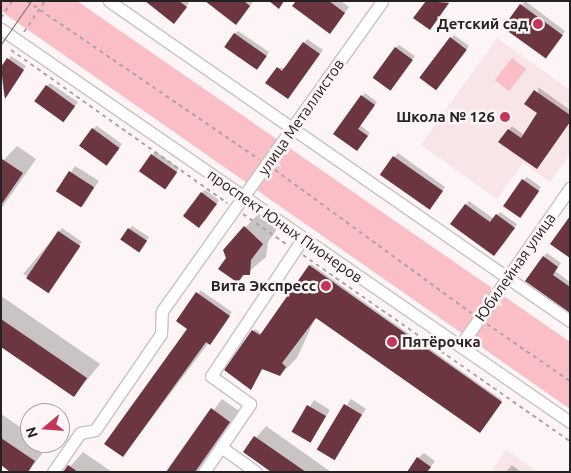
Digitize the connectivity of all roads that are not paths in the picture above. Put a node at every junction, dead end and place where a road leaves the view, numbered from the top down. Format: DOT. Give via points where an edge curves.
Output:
graph roads {
  1 [pos="109,1"];
  2 [pos="382,1"];
  3 [pos="1,29"];
  4 [pos="293,129"];
  5 [pos="570,188"];
  6 [pos="245,198"];
  7 [pos="303,238"];
  8 [pos="507,278"];
  9 [pos="570,321"];
  10 [pos="460,346"];
  11 [pos="570,422"];
  12 [pos="221,447"];
  13 [pos="53,472"];
  14 [pos="204,472"];
  15 [pos="256,472"];
  1 -- 4 [label="street"];
  2 -- 4 [label="street, улица Металлистов"];
  3 -- 6 [label="street, проспект Юных Пионеров" via="14,46"];
  4 -- 6 [label="street, улица Металлистов"];
  4 -- 8 [label="street"];
  5 -- 8 [label="street, Юбилейная улица"];
  6 -- 7 [label="street, проспект Юных Пионеров"];
  6 -- 13 [label="street, улица Металлистов" via="162,311 161,334 95,430 80,433"];
  7 -- 10 [label="street, проспект Юных Пионеров"];
  7 -- 12 [label="street" via="211,376 250,404"];
  8 -- 9 [label="street"];
  8 -- 10 [label="street, Юбилейная улица"];
  10 -- 11 [label="street, проспект Юных Пионеров"];
  12 -- 14 [label="street"];
  12 -- 15 [label="street"];
}
